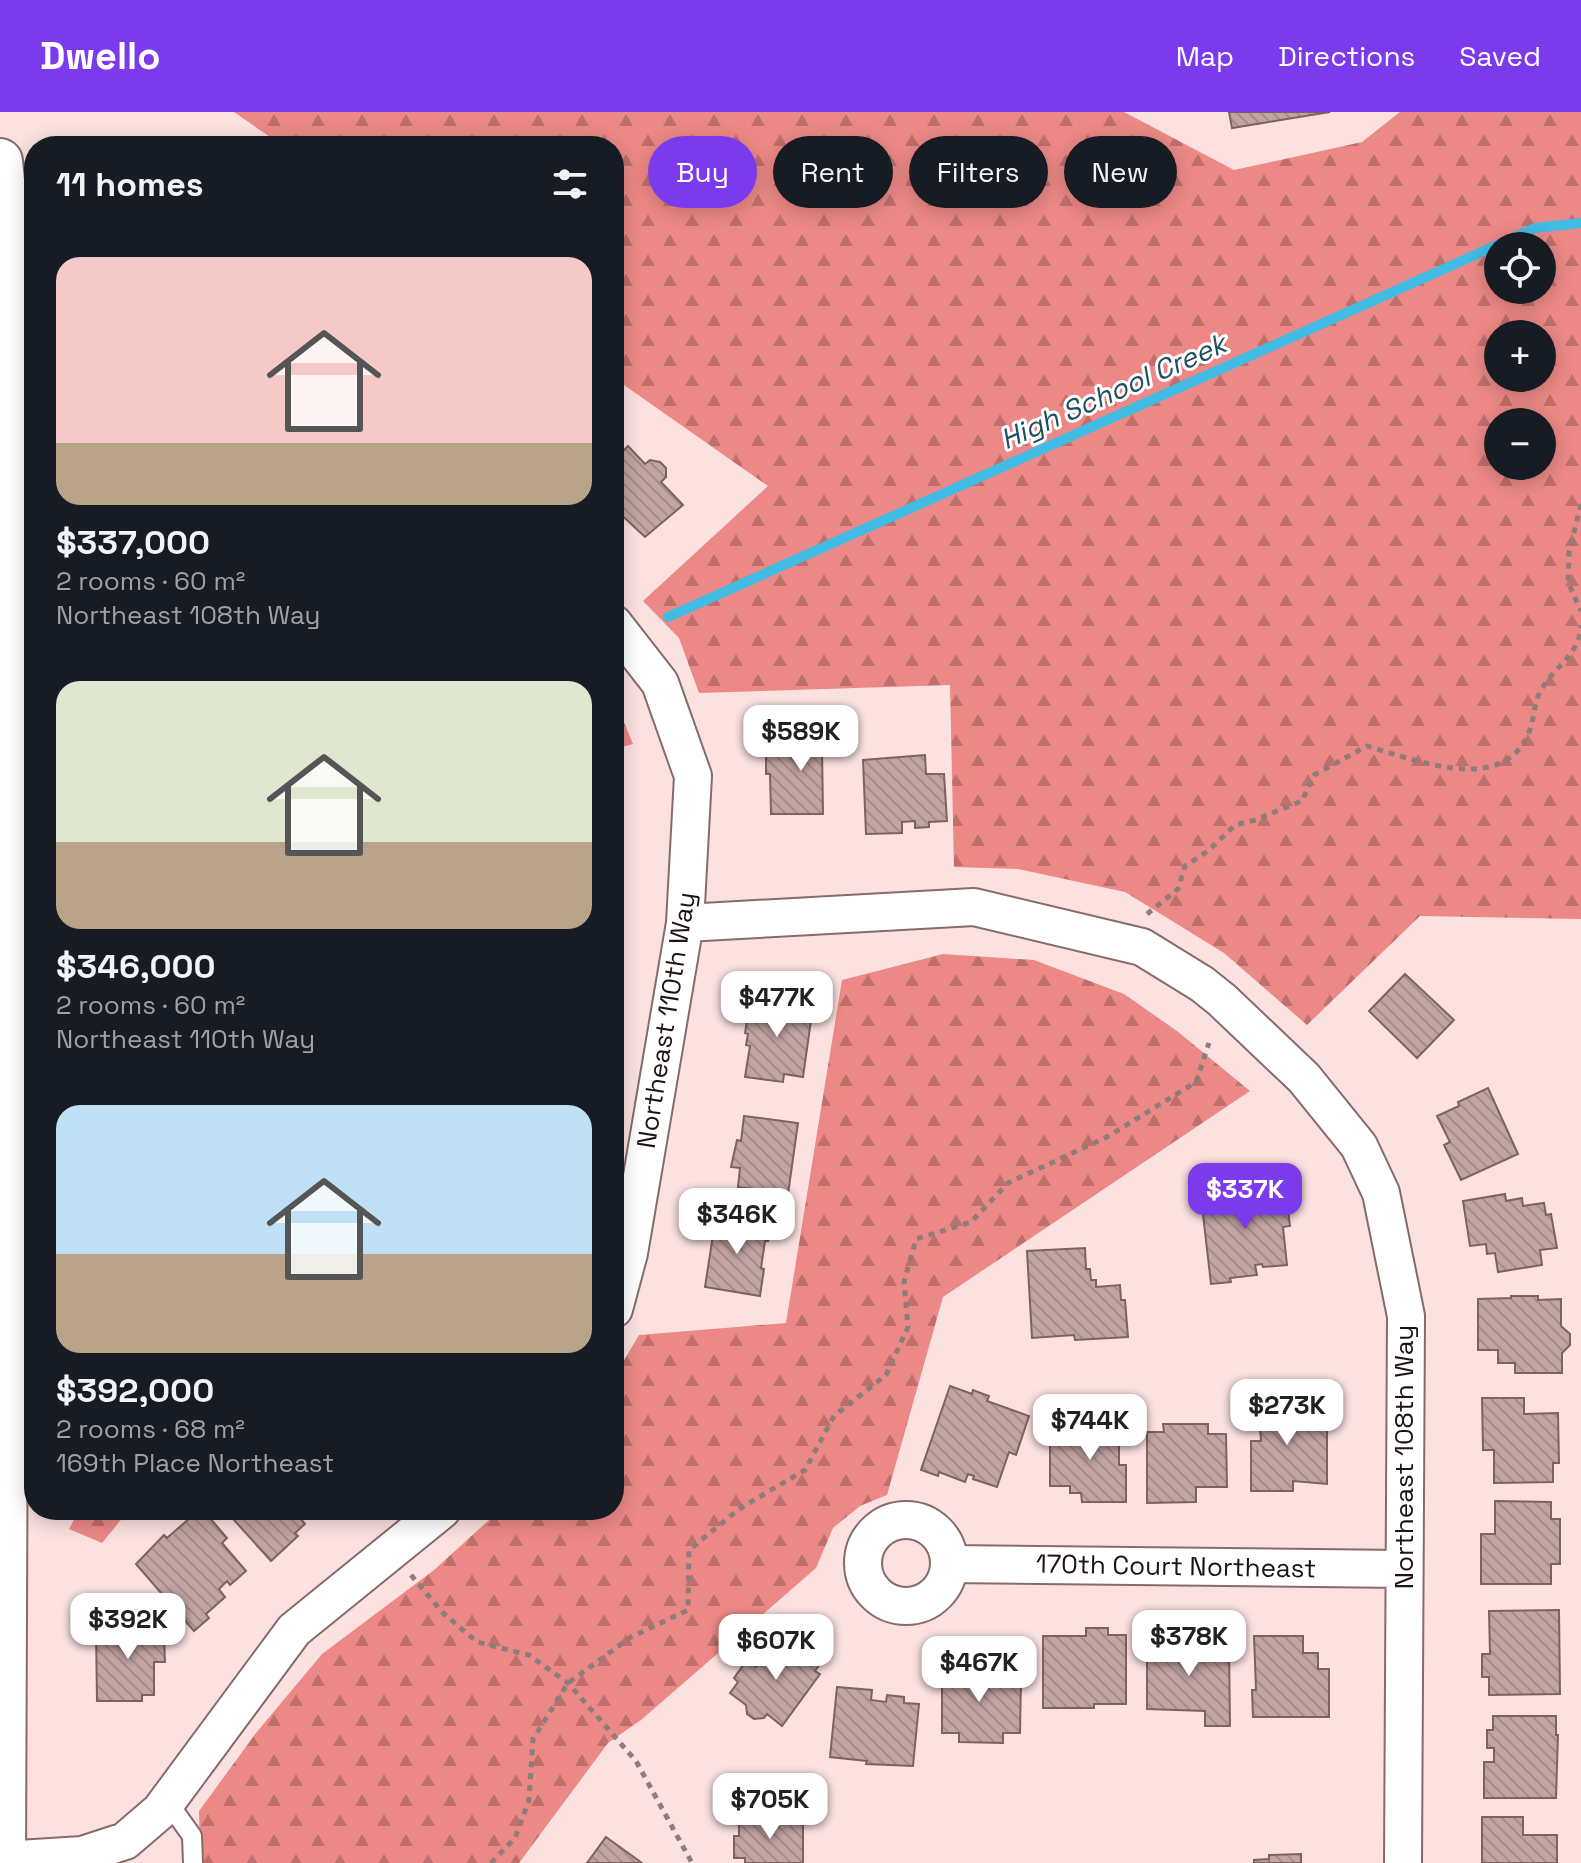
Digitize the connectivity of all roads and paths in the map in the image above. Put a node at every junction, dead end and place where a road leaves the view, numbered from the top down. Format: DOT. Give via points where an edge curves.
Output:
graph roads {
  1 [pos="0,161"];
  2 [pos="14,362"];
  3 [pos="1581,504"];
  4 [pos="1581,611"];
  5 [pos="1581,625"];
  6 [pos="624,637"];
  7 [pos="1147,915"];
  8 [pos="685,923"];
  9 [pos="1209,1043"];
  10 [pos="624,1272"];
  11 [pos="430,1520"];
  12 [pos="391,1552"];
  13 [pos="949,1564"];
  14 [pos="1403,1569"];
  15 [pos="568,1683"];
  16 [pos="167,1801"];
  17 [pos="3,1862"];
  18 [pos="193,1863"];
  19 [pos="491,1863"];
  20 [pos="692,1863"];
  21 [pos="1403,1863"];
  1 -- 2 [label="street"];
  2 -- 17 [label="street"];
  3 -- 4 [label="path" via="1568,582"];
  5 -- 7 [label="path" via="1580,642 1540,692 1526,740 1501,765 1471,770 1367,746 1314,775 1302,801 1235,825 1185,866 1178,889"];
  6 -- 8 [label="street, Northeast 110th Way" via="660,683 693,776"];
  8 -- 10 [label="street, Northeast 110th Way"];
  8 -- 14 [label="street, Northeast 108th Way" via="974,907 1142,947 1212,992 1304,1078 1359,1146 1381,1193 1406,1316"];
  9 -- 15 [label="path" via="1196,1082 1107,1137 1008,1183 971,1222 916,1239 904,1282 908,1327 886,1375 834,1416 805,1470 739,1509 689,1550 688,1610 631,1637"];
  11 -- 12 [label="street"];
  12 -- 15 [label="path" via="443,1613 477,1642 529,1655"];
  12 -- 16 [label="street" via="294,1630"];
  13 -- 14 [label="street, 170th Court Northeast"];
  14 -- 21 [label="street, Northeast 108th Way"];
  15 -- 19 [label="path" via="533,1739 529,1800 515,1838"];
  15 -- 20 [label="path" via="636,1761"];
  16 -- 17 [label="street" via="125,1841 82,1855"];
  16 -- 18 [label="lane" via="192,1836"];
}
